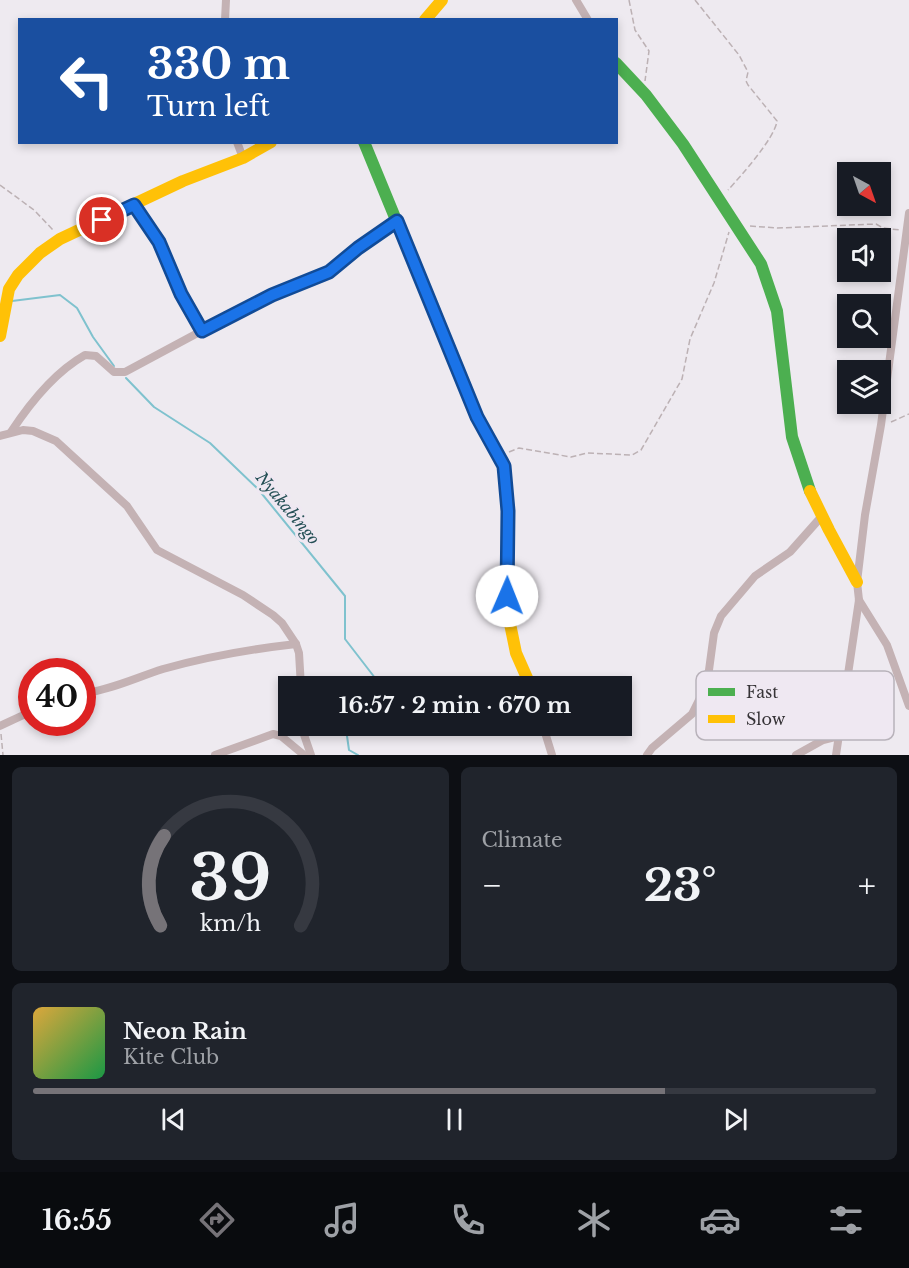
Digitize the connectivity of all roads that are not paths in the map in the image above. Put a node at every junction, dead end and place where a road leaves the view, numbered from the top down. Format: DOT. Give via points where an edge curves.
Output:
graph roads {
  1 [pos="226,0"];
  2 [pos="442,0"];
  3 [pos="576,0"];
  4 [pos="225,18"];
  5 [pos="428,18"];
  6 [pos="587,18"];
  7 [pos="618,66"];
  8 [pos="238,144"];
  9 [pos="268,144"];
  10 [pos="365,144"];
  11 [pos="243,158"];
  12 [pos="134,205"];
  13 [pos="909,213"];
  14 [pos="397,221"];
  15 [pos="908,231"];
  16 [pos="202,331"];
  17 [pos="0,336"];
  18 [pos="11,432"];
  19 [pos="0,436"];
  20 [pos="822,516"];
  21 [pos="857,582"];
  22 [pos="859,600"];
  23 [pos="296,644"];
  24 [pos="709,671"];
  25 [pos="849,671"];
  26 [pos="301,676"];
  27 [pos="526,676"];
  28 [pos="96,691"];
  29 [pos="909,706"];
  30 [pos="696,709"];
  31 [pos="18,718"];
  32 [pos="0,728"];
  33 [pos="304,736"];
  34 [pos="546,736"];
  35 [pos="824,740"];
  36 [pos="838,740"];
  37 [pos="215,755"];
  38 [pos="304,755"];
  39 [pos="311,755"];
  40 [pos="552,755"];
  41 [pos="647,755"];
  42 [pos="796,755"];
  43 [pos="836,755"];
  1 -- 4 [label="street"];
  2 -- 5 [label="street"];
  3 -- 6 [label="street"];
  7 -- 20 [label="street" via="691,154 759,260 776,309 792,436"];
  8 -- 11 [label="street"];
  9 -- 11 [label="street"];
  10 -- 14 [label="street"];
  11 -- 12 [label="street" via="183,180"];
  12 -- 16 [label="street" via="159,242"];
  12 -- 17 [label="street" via="60,239 40,253 9,288"];
  13 -- 15 [label="street"];
  14 -- 16 [label="street" via="329,272 272,295"];
  14 -- 27 [label="street" via="477,417 504,466 508,614 514,647"];
  15 -- 21 [label="street"];
  16 -- 18 [label="street" via="125,372 114,372 96,356 85,355 51,382"];
  18 -- 19 [label="street"];
  18 -- 23 [label="street" via="33,431 56,441 127,506 157,550 261,606 282,623"];
  20 -- 21 [label="street"];
  20 -- 24 [label="street" via="790,552 755,576 721,616 714,633"];
  21 -- 22 [label="street"];
  22 -- 25 [label="street"];
  22 -- 29 [label="street" via="887,645"];
  23 -- 26 [label="street"];
  23 -- 28 [label="street" via="194,661"];
  30 -- 41 [label="street"];
  31 -- 32 [label="street"];
  33 -- 39 [label="street"];
  34 -- 40 [label="street"];
  35 -- 42 [label="street"];
  36 -- 43 [label="street"];
  37 -- 38 [label="street" via="277,734"];
}
